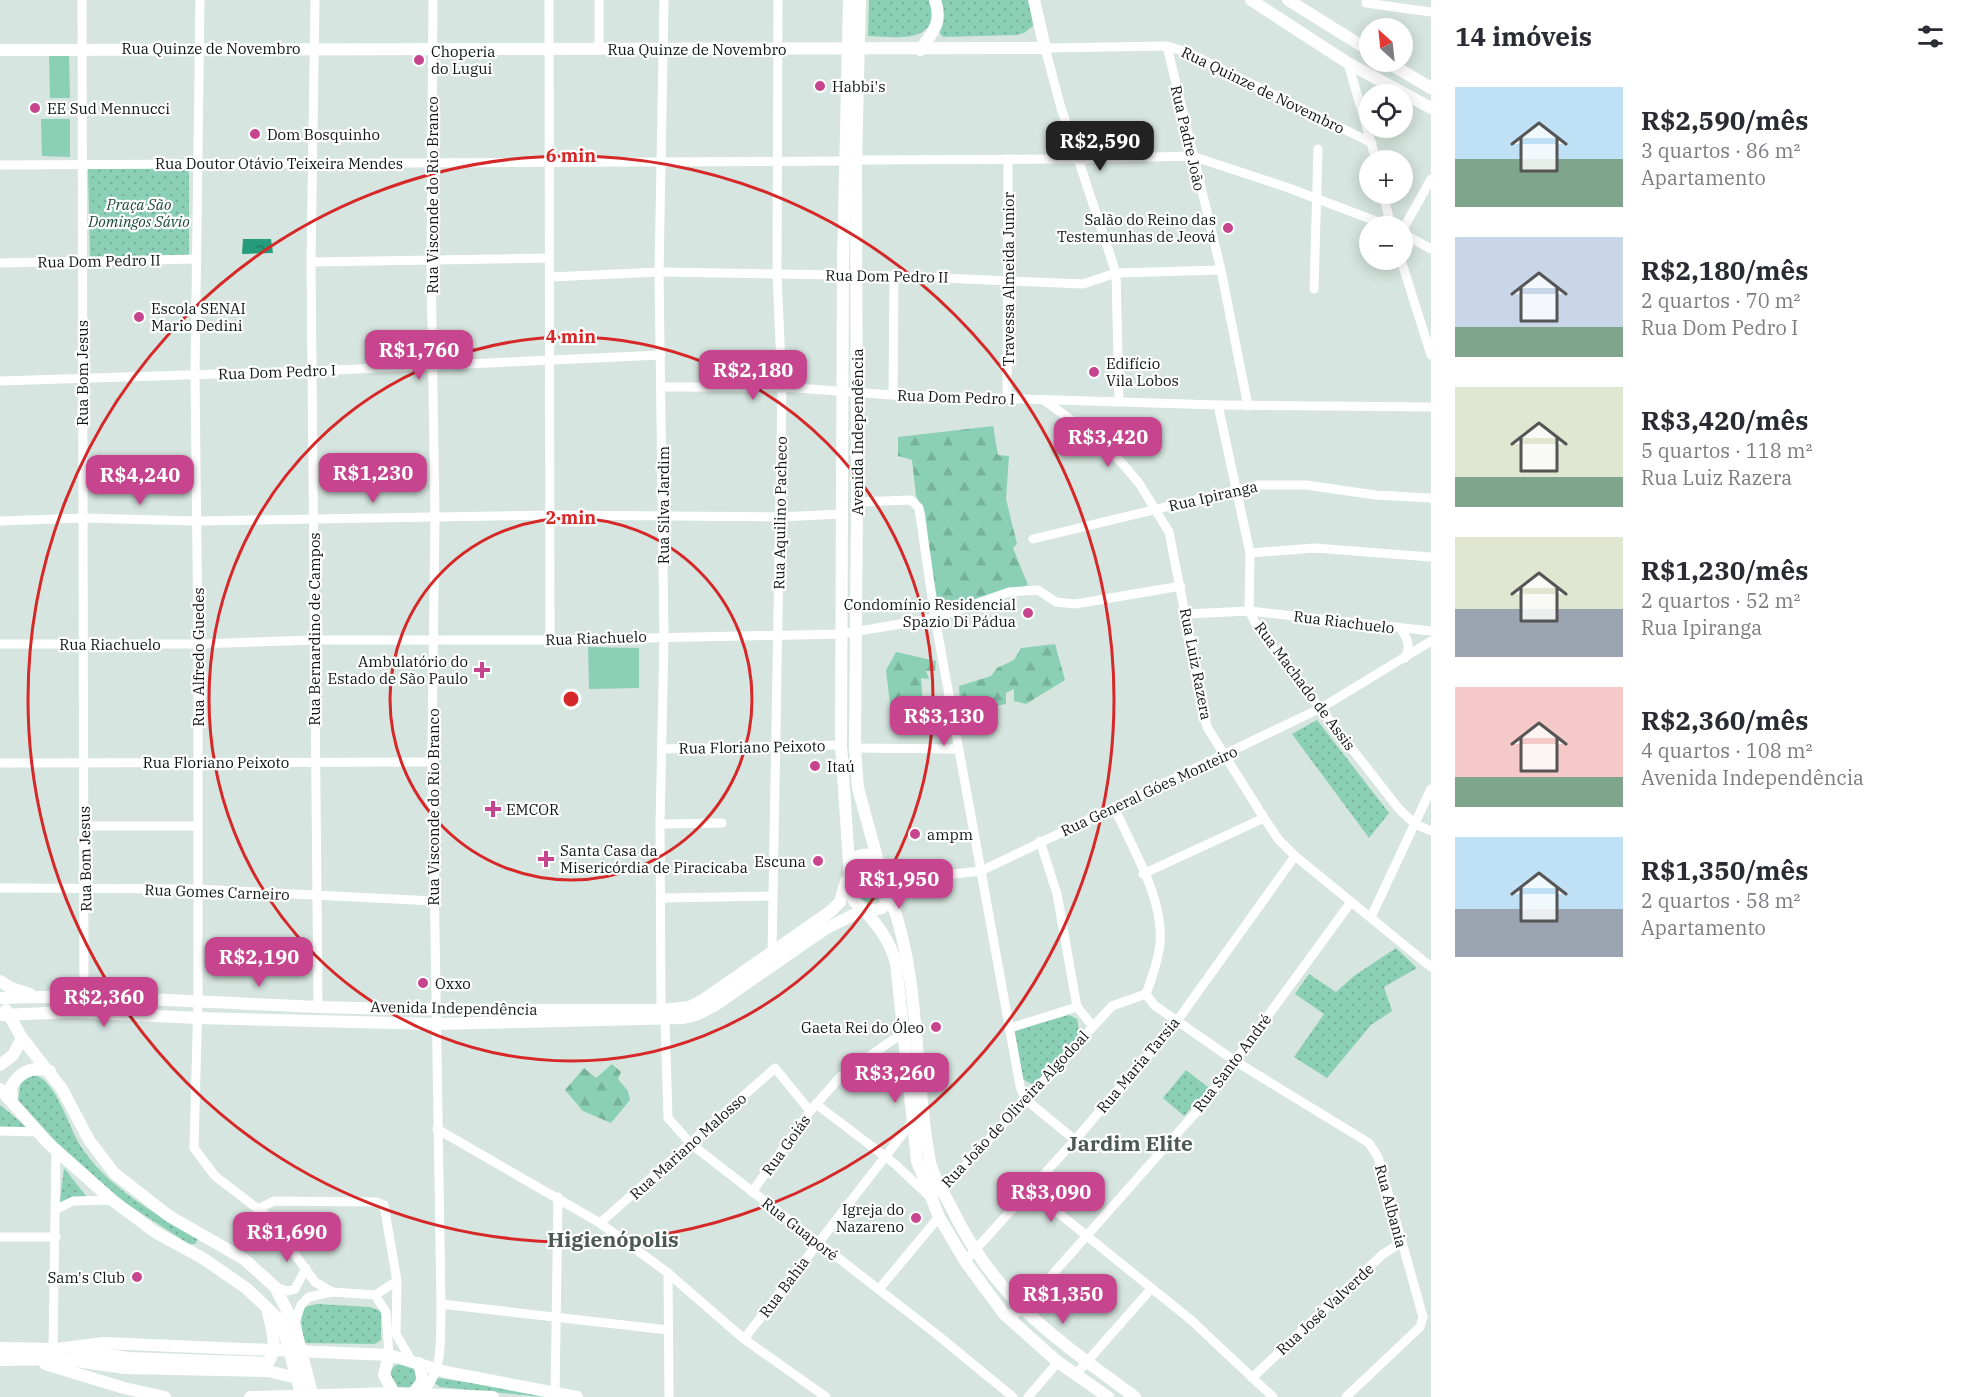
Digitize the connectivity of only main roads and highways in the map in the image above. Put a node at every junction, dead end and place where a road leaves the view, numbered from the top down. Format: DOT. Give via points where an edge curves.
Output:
graph roads {
  1 [pos="849,0"];
  2 [pos="860,0"];
  3 [pos="935,0"];
  4 [pos="1034,0"];
  5 [pos="1251,0"];
  6 [pos="1288,0"];
  7 [pos="1266,4"];
  8 [pos="1359,44"];
  9 [pos="854,49"];
  10 [pos="0,50"];
  11 [pos="920,50"];
  12 [pos="1359,54"];
  13 [pos="1348,63"];
  14 [pos="1404,72"];
  15 [pos="1431,88"];
  16 [pos="1431,108"];
  17 [pos="849,276"];
  18 [pos="879,862"];
  19 [pos="849,866"];
  20 [pos="890,897"];
  21 [pos="864,911"];
  22 [pos="0,981"];
  23 [pos="40,997"];
  24 [pos="0,998"];
  25 [pos="0,1004"];
  26 [pos="663,1015"];
  27 [pos="5,1016"];
  28 [pos="22,1038"];
  29 [pos="0,1065"];
  30 [pos="50,1071"];
  31 [pos="0,1089"];
  32 [pos="12,1099"];
  33 [pos="939,1217"];
  34 [pos="976,1252"];
  35 [pos="266,1307"];
  36 [pos="0,1348"];
  37 [pos="55,1349"];
  38 [pos="389,1355"];
  39 [pos="0,1360"];
  40 [pos="17,1360"];
  41 [pos="415,1362"];
  42 [pos="297,1378"];
  43 [pos="394,1393"];
  44 [pos="417,1393"];
  45 [pos="555,1395"];
  46 [pos="336,1396"];
  47 [pos="1133,1396"];
  48 [pos="165,1397"];
  49 [pos="250,1397"];
  50 [pos="261,1397"];
  51 [pos="302,1397"];
  52 [pos="313,1397"];
  53 [pos="493,1397"];
  54 [pos="577,1397"];
  55 [pos="1108,1397"];
  1 -- 9 [label="main road, Avenida Independência"];
  2 -- 9 [label="main road, Avenida Independência"];
  3 -- 11 [label="main road" via="938,25"];
  4 -- 11 [label="main road, Rua Quinze de Novembro" via="1045,48"];
  5 -- 7 [label="main road"];
  6 -- 8 [label="main road"];
  7 -- 13 [label="main road"];
  9 -- 10 [label="main road, Rua Quinze de Novembro"];
  9 -- 11 [label="main road, Rua Quinze de Novembro"];
  9 -- 17 [label="main road, Avenida Independência"];
  12 -- 13 [label="main road"];
  13 -- 16 [label="main road"];
  14 -- 15 [label="main road"];
  17 -- 18 [label="main road, Avenida Independência" via="857,392 855,748 858,788"];
  17 -- 19 [label="main road, Avenida Independência" via="844,389 841,745"];
  18 -- 19 [label="main road" via="861,854"];
  18 -- 20 [label="main road"];
  19 -- 21 [label="main road" via="851,893"];
  19 -- 26 [label="main road, Avenida Independência" via="840,902 704,1000"];
  20 -- 21 [label="main road" via="882,908"];
  20 -- 34 [label="main road" via="909,965 931,1164"];
  21 -- 26 [label="main road, Avenida Independência" via="825,929 714,1006 696,1015"];
  21 -- 33 [label="main road" via="892,947 897,963 914,1174"];
  22 -- 23 [label="main road"];
  23 -- 24 [label="main road, Avenida Independência"];
  23 -- 26 [label="main road, Avenida Independência"];
  25 -- 27 [label="main road"];
  26 -- 27 [label="main road, Avenida Independência" via="438,1024 74,1012"];
  27 -- 28 [label="main road"];
  28 -- 29 [label="main road" via="13,1055"];
  28 -- 30 [label="main road"];
  30 -- 32 [label="main road" via="40,1068 22,1073 11,1087"];
  30 -- 52 [label="main road" via="89,1140 114,1173 169,1216 244,1259 274,1287 294,1324"];
  31 -- 32 [label="main road"];
  32 -- 35 [label="main road" via="56,1150 112,1200 155,1232 246,1288"];
  33 -- 34 [label="main road" via="951,1218 963,1240"];
  33 -- 55 [label="main road" via="1004,1314 1058,1362"];
  34 -- 47 [label="main road" via="1022,1310"];
  35 -- 37 [label="main road" via="274,1339 268,1363 130,1358"];
  35 -- 42 [label="main road" via="281,1321"];
  36 -- 37 [label="main road"];
  37 -- 38 [label="main road" via="104,1343"];
  38 -- 41 [label="main road"];
  38 -- 43 [label="main road" via="384,1375"];
  39 -- 40 [label="main road"];
  40 -- 42 [label="main road" via="62,1359 125,1368 268,1371"];
  40 -- 48 [label="main road" via="58,1367"];
  41 -- 44 [label="main road" via="423,1381"];
  41 -- 45 [label="main road"];
  42 -- 51 [label="main road"];
  43 -- 44 [label="main road"];
  43 -- 46 [label="main road"];
  44 -- 53 [label="main road"];
  45 -- 54 [label="main road"];
  46 -- 50 [label="main road"];
  49 -- 50 [label="main road"];
}
